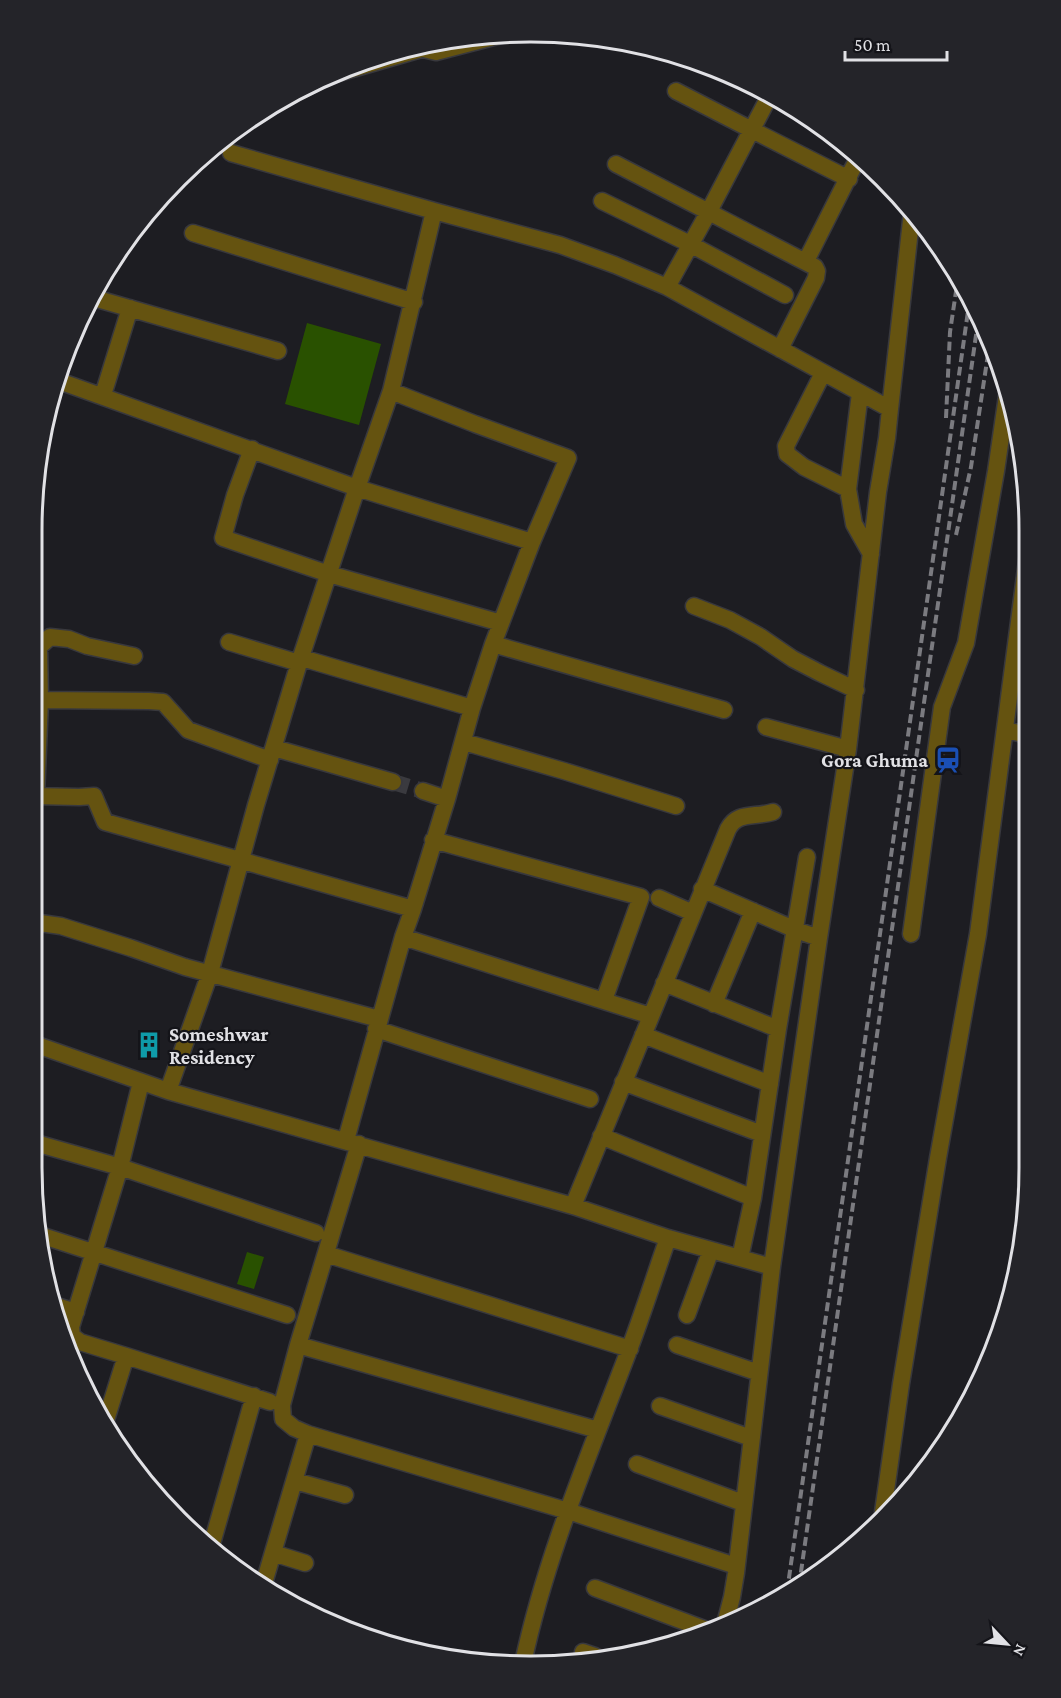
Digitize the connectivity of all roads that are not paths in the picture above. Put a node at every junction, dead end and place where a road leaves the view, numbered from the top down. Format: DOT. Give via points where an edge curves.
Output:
graph roads {
  1 [pos="676,91"];
  2 [pos="766,102"];
  3 [pos="752,130"];
  4 [pos="231,153"];
  5 [pos="616,164"];
  6 [pos="855,165"];
  7 [pos="849,178"];
  8 [pos="602,201"];
  9 [pos="434,212"];
  10 [pos="708,213"];
  11 [pos="911,224"];
  12 [pos="193,233"];
  13 [pos="690,244"];
  14 [pos="806,261"];
  15 [pos="667,287"];
  16 [pos="785,295"];
  17 [pos="100,300"];
  18 [pos="414,302"];
  19 [pos="130,308"];
  20 [pos="780,350"];
  21 [pos="278,351"];
  22 [pos="823,373"];
  23 [pos="65,383"];
  24 [pos="391,391"];
  25 [pos="860,393"];
  26 [pos="103,396"];
  27 [pos="890,409"];
  28 [pos="1004,413"];
  29 [pos="252,449"];
  30 [pos="357,488"];
  31 [pos="848,489"];
  32 [pos="532,542"];
  33 [pos="871,554"];
  34 [pos="329,574"];
  35 [pos="694,606"];
  36 [pos="501,623"];
  37 [pos="1019,625"];
  38 [pos="229,642"];
  39 [pos="42,644"];
  40 [pos="493,644"];
  41 [pos="134,656"];
  42 [pos="301,660"];
  43 [pos="856,690"];
  44 [pos="42,700"];
  45 [pos="472,708"];
  46 [pos="724,710"];
  47 [pos="766,727"];
  48 [pos="1006,730"];
  49 [pos="1019,733"];
  50 [pos="464,742"];
  51 [pos="848,749"];
  52 [pos="272,754"];
  53 [pos="393,782"];
  54 [pos="423,791"];
  55 [pos="42,796"];
  56 [pos="447,799"];
  57 [pos="676,806"];
  58 [pos="773,812"];
  59 [pos="433,840"];
  60 [pos="807,857"];
  61 [pos="242,861"];
  62 [pos="702,889"];
  63 [pos="658,898"];
  64 [pos="413,909"];
  65 [pos="753,911"];
  66 [pos="693,913"];
  67 [pos="42,923"];
  68 [pos="796,930"];
  69 [pos="911,934"];
  70 [pos="403,937"];
  71 [pos="819,938"];
  72 [pos="210,973"];
  73 [pos="664,983"];
  74 [pos="604,1000"];
  75 [pos="714,1004"];
  76 [pos="651,1016"];
  77 [pos="378,1024"];
  78 [pos="778,1029"];
  79 [pos="643,1035"];
  80 [pos="42,1047"];
  81 [pos="141,1082"];
  82 [pos="623,1082"];
  83 [pos="770,1084"];
  84 [pos="168,1091"];
  85 [pos="590,1099"];
  86 [pos="762,1134"];
  87 [pos="602,1136"];
  88 [pos="352,1142"];
  89 [pos="42,1145"];
  90 [pos="120,1167"];
  91 [pos="753,1198"];
  92 [pos="573,1206"];
  93 [pos="316,1233"];
  94 [pos="47,1237"];
  95 [pos="668,1238"];
  96 [pos="711,1250"];
  97 [pos="94,1252"];
  98 [pos="326,1254"];
  99 [pos="740,1258"];
  100 [pos="772,1267"];
  101 [pos="63,1308"];
  102 [pos="76,1312"];
  103 [pos="287,1315"];
  104 [pos="687,1315"];
  105 [pos="72,1335"];
  106 [pos="72,1336"];
  107 [pos="677,1345"];
  108 [pos="298,1346"];
  109 [pos="630,1349"];
  110 [pos="126,1356"];
  111 [pos="759,1373"];
  112 [pos="660,1406"];
  113 [pos="108,1414"];
  114 [pos="598,1430"];
  115 [pos="308,1434"];
  116 [pos="751,1438"];
  117 [pos="637,1464"];
  118 [pos="295,1481"];
  119 [pos="345,1495"];
  120 [pos="743,1503"];
  121 [pos="884,1505"];
  122 [pos="568,1511"];
  123 [pos="214,1539"];
  124 [pos="273,1553"];
  125 [pos="304,1563"];
  126 [pos="736,1566"];
  127 [pos="265,1578"];
  128 [pos="595,1588"];
  129 [pos="727,1614"];
  130 [pos="697,1626"];
  131 [pos="525,1656"];
  1 -- 3 [label="street"];
  2 -- 3 [label="street"];
  3 -- 7 [label="street"];
  3 -- 10 [label="street"];
  4 -- 9 [label="street"];
  5 -- 10 [label="street"];
  6 -- 7 [label="street"];
  7 -- 14 [label="street"];
  8 -- 13 [label="street"];
  9 -- 15 [label="street" via="560,245"];
  9 -- 18 [label="street"];
  10 -- 13 [label="street"];
  10 -- 14 [label="street"];
  11 -- 27 [label="street"];
  12 -- 18 [label="street"];
  13 -- 15 [label="street"];
  13 -- 16 [label="street"];
  14 -- 20 [label="street" via="815,267 817,275"];
  15 -- 20 [label="street"];
  17 -- 19 [label="street"];
  18 -- 24 [label="street"];
  19 -- 21 [label="street"];
  19 -- 26 [label="street"];
  20 -- 22 [label="street"];
  22 -- 25 [label="street"];
  22 -- 31 [label="street" via="786,446 787,454"];
  23 -- 26 [label="street"];
  24 -- 30 [label="street"];
  24 -- 32 [label="street" via="568,458"];
  25 -- 27 [label="street"];
  25 -- 31 [label="street"];
  26 -- 29 [label="street"];
  27 -- 33 [label="street"];
  28 -- 69 [label="street" via="966,643 940,717"];
  29 -- 30 [label="street"];
  29 -- 34 [label="street" via="223,538"];
  30 -- 32 [label="street"];
  30 -- 34 [label="street"];
  31 -- 33 [label="street" via="854,524"];
  32 -- 36 [label="street"];
  33 -- 43 [label="street"];
  34 -- 36 [label="street"];
  34 -- 42 [label="street"];
  35 -- 43 [label="street" via="730,620 793,659"];
  36 -- 40 [label="street"];
  37 -- 48 [label="street"];
  38 -- 42 [label="street"];
  39 -- 41 [label="street" via="50,637 69,639"];
  40 -- 45 [label="street"];
  40 -- 46 [label="street"];
  42 -- 45 [label="street"];
  42 -- 52 [label="street"];
  43 -- 51 [label="street"];
  44 -- 52 [label="street" via="163,702 188,730"];
  45 -- 50 [label="street"];
  47 -- 51 [label="street"];
  48 -- 49 [label="street"];
  48 -- 121 [label="street" via="978,934 936,1169"];
  50 -- 56 [label="street"];
  50 -- 57 [label="street"];
  51 -- 71 [label="street"];
  52 -- 53 [label="street"];
  52 -- 61 [label="street"];
  54 -- 56 [label="street"];
  55 -- 61 [label="street" via="94,796 105,822"];
  56 -- 59 [label="street"];
  58 -- 62 [label="street" via="732,821"];
  59 -- 64 [label="street"];
  59 -- 74 [label="street" via="641,897"];
  60 -- 68 [label="street"];
  61 -- 64 [label="street"];
  61 -- 72 [label="street"];
  62 -- 65 [label="street"];
  62 -- 66 [label="street"];
  63 -- 66 [label="street"];
  64 -- 70 [label="street"];
  65 -- 68 [label="street"];
  65 -- 75 [label="street"];
  66 -- 73 [label="street"];
  67 -- 72 [label="street"];
  68 -- 71 [label="street"];
  68 -- 78 [label="street"];
  70 -- 74 [label="street"];
  70 -- 77 [label="street"];
  71 -- 100 [label="street"];
  72 -- 77 [label="street"];
  72 -- 84 [label="street"];
  73 -- 75 [label="street"];
  73 -- 76 [label="street"];
  74 -- 76 [label="street"];
  75 -- 78 [label="street"];
  76 -- 79 [label="street"];
  77 -- 85 [label="street"];
  77 -- 88 [label="street"];
  78 -- 83 [label="street"];
  79 -- 82 [label="street"];
  79 -- 83 [label="street"];
  80 -- 81 [label="street"];
  81 -- 84 [label="street"];
  81 -- 90 [label="street"];
  82 -- 86 [label="street"];
  82 -- 87 [label="street"];
  83 -- 86 [label="street"];
  84 -- 88 [label="street"];
  86 -- 91 [label="street"];
  87 -- 91 [label="street"];
  87 -- 92 [label="street"];
  88 -- 92 [label="street"];
  88 -- 98 [label="street"];
  89 -- 90 [label="street"];
  90 -- 93 [label="street"];
  90 -- 97 [label="street"];
  91 -- 99 [label="street"];
  92 -- 95 [label="street"];
  94 -- 97 [label="street"];
  95 -- 96 [label="street"];
  95 -- 109 [label="street"];
  96 -- 99 [label="street"];
  96 -- 104 [label="street"];
  97 -- 102 [label="street"];
  97 -- 103 [label="street"];
  98 -- 108 [label="street"];
  98 -- 109 [label="street"];
  99 -- 100 [label="street"];
  100 -- 111 [label="street"];
  101 -- 102 [label="street"];
  102 -- 105 [label="street"];
  106 -- 110 [label="street"];
  107 -- 111 [label="street"];
  108 -- 114 [label="street"];
  108 -- 115 [label="street" via="282,1405 283,1419"];
  109 -- 114 [label="street"];
  110 -- 113 [label="street"];
  110 -- 123 [label="street" via="262,1399"];
  111 -- 116 [label="street"];
  112 -- 116 [label="street"];
  114 -- 122 [label="street"];
  115 -- 118 [label="street"];
  115 -- 122 [label="street"];
  116 -- 120 [label="street"];
  117 -- 120 [label="street"];
  118 -- 119 [label="street"];
  118 -- 124 [label="street"];
  120 -- 126 [label="street"];
  122 -- 126 [label="street"];
  122 -- 131 [label="street" via="545,1577"];
  124 -- 125 [label="street"];
  124 -- 127 [label="street"];
  126 -- 129 [label="street"];
  128 -- 130 [label="street"];
}
